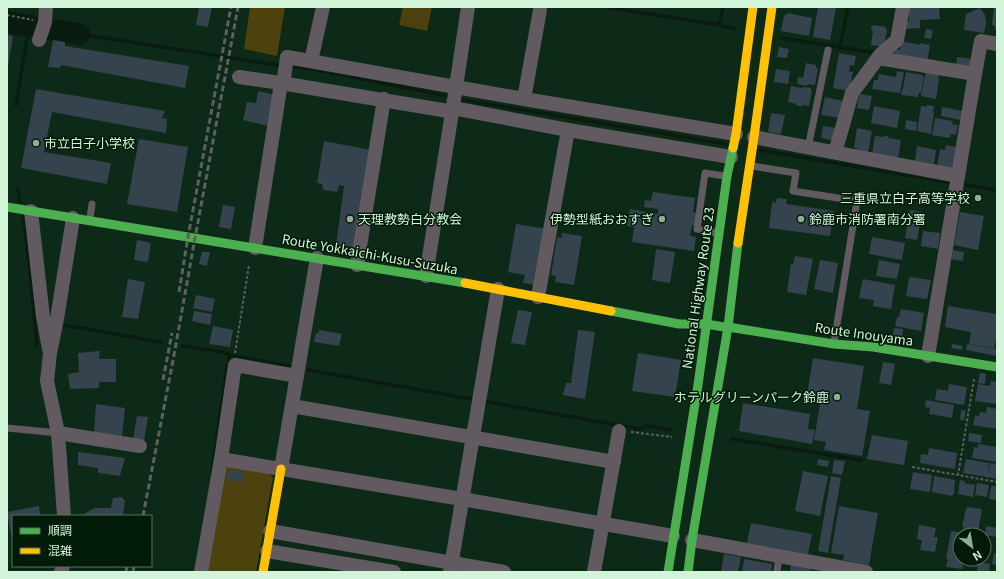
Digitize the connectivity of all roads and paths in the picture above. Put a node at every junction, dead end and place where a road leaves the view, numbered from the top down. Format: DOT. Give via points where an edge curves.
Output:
graph roads {
  1 [pos="46,7"];
  2 [pos="323,7"];
  3 [pos="468,7"];
  4 [pos="753,7"];
  5 [pos="772,7"];
  6 [pos="903,7"];
  7 [pos="540,10"];
  8 [pos="7,15"];
  9 [pos="45,22"];
  10 [pos="39,40"];
  11 [pos="997,44"];
  12 [pos="828,50"];
  13 [pos="878,58"];
  14 [pos="311,61"];
  15 [pos="975,74"];
  16 [pos="239,77"];
  17 [pos="282,81"];
  18 [pos="456,87"];
  19 [pos="384,99"];
  20 [pos="524,99"];
  21 [pos="453,108"];
  22 [pos="568,130"];
  23 [pos="735,137"];
  24 [pos="754,140"];
  25 [pos="808,148"];
  26 [pos="835,152"];
  27 [pos="732,157"];
  28 [pos="750,162"];
  29 [pos="727,176"];
  30 [pos="958,176"];
  31 [pos="92,204"];
  32 [pos="7,206"];
  33 [pos="31,211"];
  34 [pos="73,218"];
  35 [pos="135,218"];
  36 [pos="89,220"];
  37 [pos="719,233"];
  38 [pos="132,238"];
  39 [pos="254,248"];
  40 [pos="317,258"];
  41 [pos="357,265"];
  42 [pos="426,276"];
  43 [pos="498,289"];
  44 [pos="538,297"];
  45 [pos="50,323"];
  46 [pos="706,324"];
  47 [pos="728,327"];
  48 [pos="834,344"];
  49 [pos="235,352"];
  50 [pos="928,356"];
  51 [pos="977,364"];
  52 [pos="997,367"];
  53 [pos="298,371"];
  54 [pos="292,406"];
  55 [pos="7,428"];
  56 [pos="619,431"];
  57 [pos="58,433"];
  58 [pos="643,433"];
  59 [pos="472,437"];
  60 [pos="672,437"];
  61 [pos="140,446"];
  62 [pos="221,459"];
  63 [pos="614,462"];
  64 [pos="912,467"];
  65 [pos="281,469"];
  66 [pos="958,476"];
  67 [pos="997,482"];
  68 [pos="462,498"];
  69 [pos="64,515"];
  70 [pos="602,523"];
  71 [pos="270,531"];
  72 [pos="673,536"];
  73 [pos="692,540"];
  74 [pos="267,551"];
  75 [pos="779,556"];
  76 [pos="451,567"];
  77 [pos="849,571"];
  78 [pos="201,572"];
  79 [pos="263,572"];
  80 [pos="394,572"];
  81 [pos="504,572"];
  82 [pos="594,572"];
  83 [pos="668,572"];
  84 [pos="688,572"];
  85 [pos="777,572"];
  86 [pos="866,572"];
  1 -- 9 [label="street"];
  2 -- 14 [label="street"];
  3 -- 18 [label="street"];
  4 -- 23 [label="main road, National Highway Route 23"];
  5 -- 24 [label="main road"];
  6 -- 13 [label="street" via="897,40"];
  7 -- 20 [label="street"];
  8 -- 9 [label="path"];
  9 -- 10 [label="street"];
  11 -- 15 [label="street" via="981,41"];
  12 -- 25 [label="lane"];
  13 -- 15 [label="street"];
  13 -- 26 [label="street" via="852,93"];
  14 -- 17 [label="street" via="287,57"];
  14 -- 18 [label="street"];
  15 -- 30 [label="street"];
  16 -- 17 [label="street"];
  17 -- 19 [label="street"];
  17 -- 39 [label="street"];
  18 -- 20 [label="street"];
  18 -- 21 [label="street"];
  19 -- 21 [label="street" via="448,111"];
  19 -- 41 [label="street"];
  20 -- 23 [label="street"];
  21 -- 22 [label="street"];
  21 -- 42 [label="street"];
  22 -- 27 [label="street"];
  22 -- 44 [label="street"];
  23 -- 27 [label="main road, National Highway Route 23"];
  24 -- 25 [label="street"];
  24 -- 28 [label="main road"];
  25 -- 26 [label="street"];
  26 -- 30 [label="street"];
  27 -- 29 [label="main road, National Highway Route 23"];
  28 -- 47 [label="main road"];
  28 -- 48 [label="lane" via="796,173 794,191 858,201"];
  29 -- 37 [label="main road, National Highway Route 23"];
  29 -- 37 [label="lane" via="705,173 697,229"];
  30 -- 50 [label="street"];
  31 -- 36 [label="lane"];
  32 -- 33 [label="main road, Route Yokkaichi-Kusu-Suzuka"];
  33 -- 34 [label="main road, Route Yokkaichi-Kusu-Suzuka"];
  33 -- 45 [label="street"];
  34 -- 36 [label="main road, Route Yokkaichi-Kusu-Suzuka"];
  34 -- 45 [label="street"];
  35 -- 38 [label="street"];
  36 -- 39 [label="main road, Route Yokkaichi-Kusu-Suzuka"];
  37 -- 46 [label="main road, National Highway Route 23"];
  39 -- 40 [label="main road, Route Yokkaichi-Kusu-Suzuka"];
  39 -- 49 [label="path"];
  40 -- 41 [label="main road, Route Yokkaichi-Kusu-Suzuka"];
  40 -- 53 [label="street"];
  41 -- 42 [label="main road, Route Yokkaichi-Kusu-Suzuka"];
  42 -- 43 [label="main road, Route Yokkaichi-Kusu-Suzuka"];
  43 -- 44 [label="main road, Route Yokkaichi-Kusu-Suzuka"];
  43 -- 59 [label="street"];
  44 -- 46 [label="main road, Route Yokkaichi-Kusu-Suzuka" via="679,324"];
  45 -- 57 [label="street" via="47,381"];
  46 -- 47 [label="main road, Route Yokkaichi-Kusu-Suzuka"];
  46 -- 72 [label="main road, National Highway Route 23"];
  47 -- 48 [label="main road, Route Inouyama"];
  47 -- 73 [label="main road"];
  48 -- 50 [label="main road, Route Inouyama"];
  50 -- 51 [label="main road, Route Inouyama"];
  51 -- 52 [label="main road, Route Inouyama"];
  51 -- 66 [label="path"];
  53 -- 54 [label="street"];
  53 -- 62 [label="street" via="235,365"];
  54 -- 59 [label="street"];
  54 -- 65 [label="street"];
  55 -- 57 [label="lane"];
  56 -- 63 [label="street"];
  57 -- 61 [label="street"];
  57 -- 69 [label="street"];
  58 -- 60 [label="path"];
  59 -- 63 [label="street"];
  59 -- 68 [label="street"];
  62 -- 65 [label="street"];
  62 -- 78 [label="street"];
  63 -- 70 [label="street"];
  64 -- 66 [label="path"];
  65 -- 68 [label="street"];
  65 -- 71 [label="main road"];
  66 -- 67 [label="path"];
  68 -- 70 [label="street"];
  68 -- 76 [label="street"];
  70 -- 72 [label="street"];
  70 -- 82 [label="street"];
  71 -- 74 [label="main road"];
  71 -- 76 [label="street"];
  72 -- 83 [label="main road, National Highway Route 23"];
  73 -- 75 [label="street"];
  73 -- 84 [label="main road"];
  74 -- 79 [label="main road"];
  74 -- 80 [label="street"];
  75 -- 77 [label="street"];
  75 -- 85 [label="lane"];
  76 -- 81 [label="street"];
  77 -- 86 [label="street"];
}
